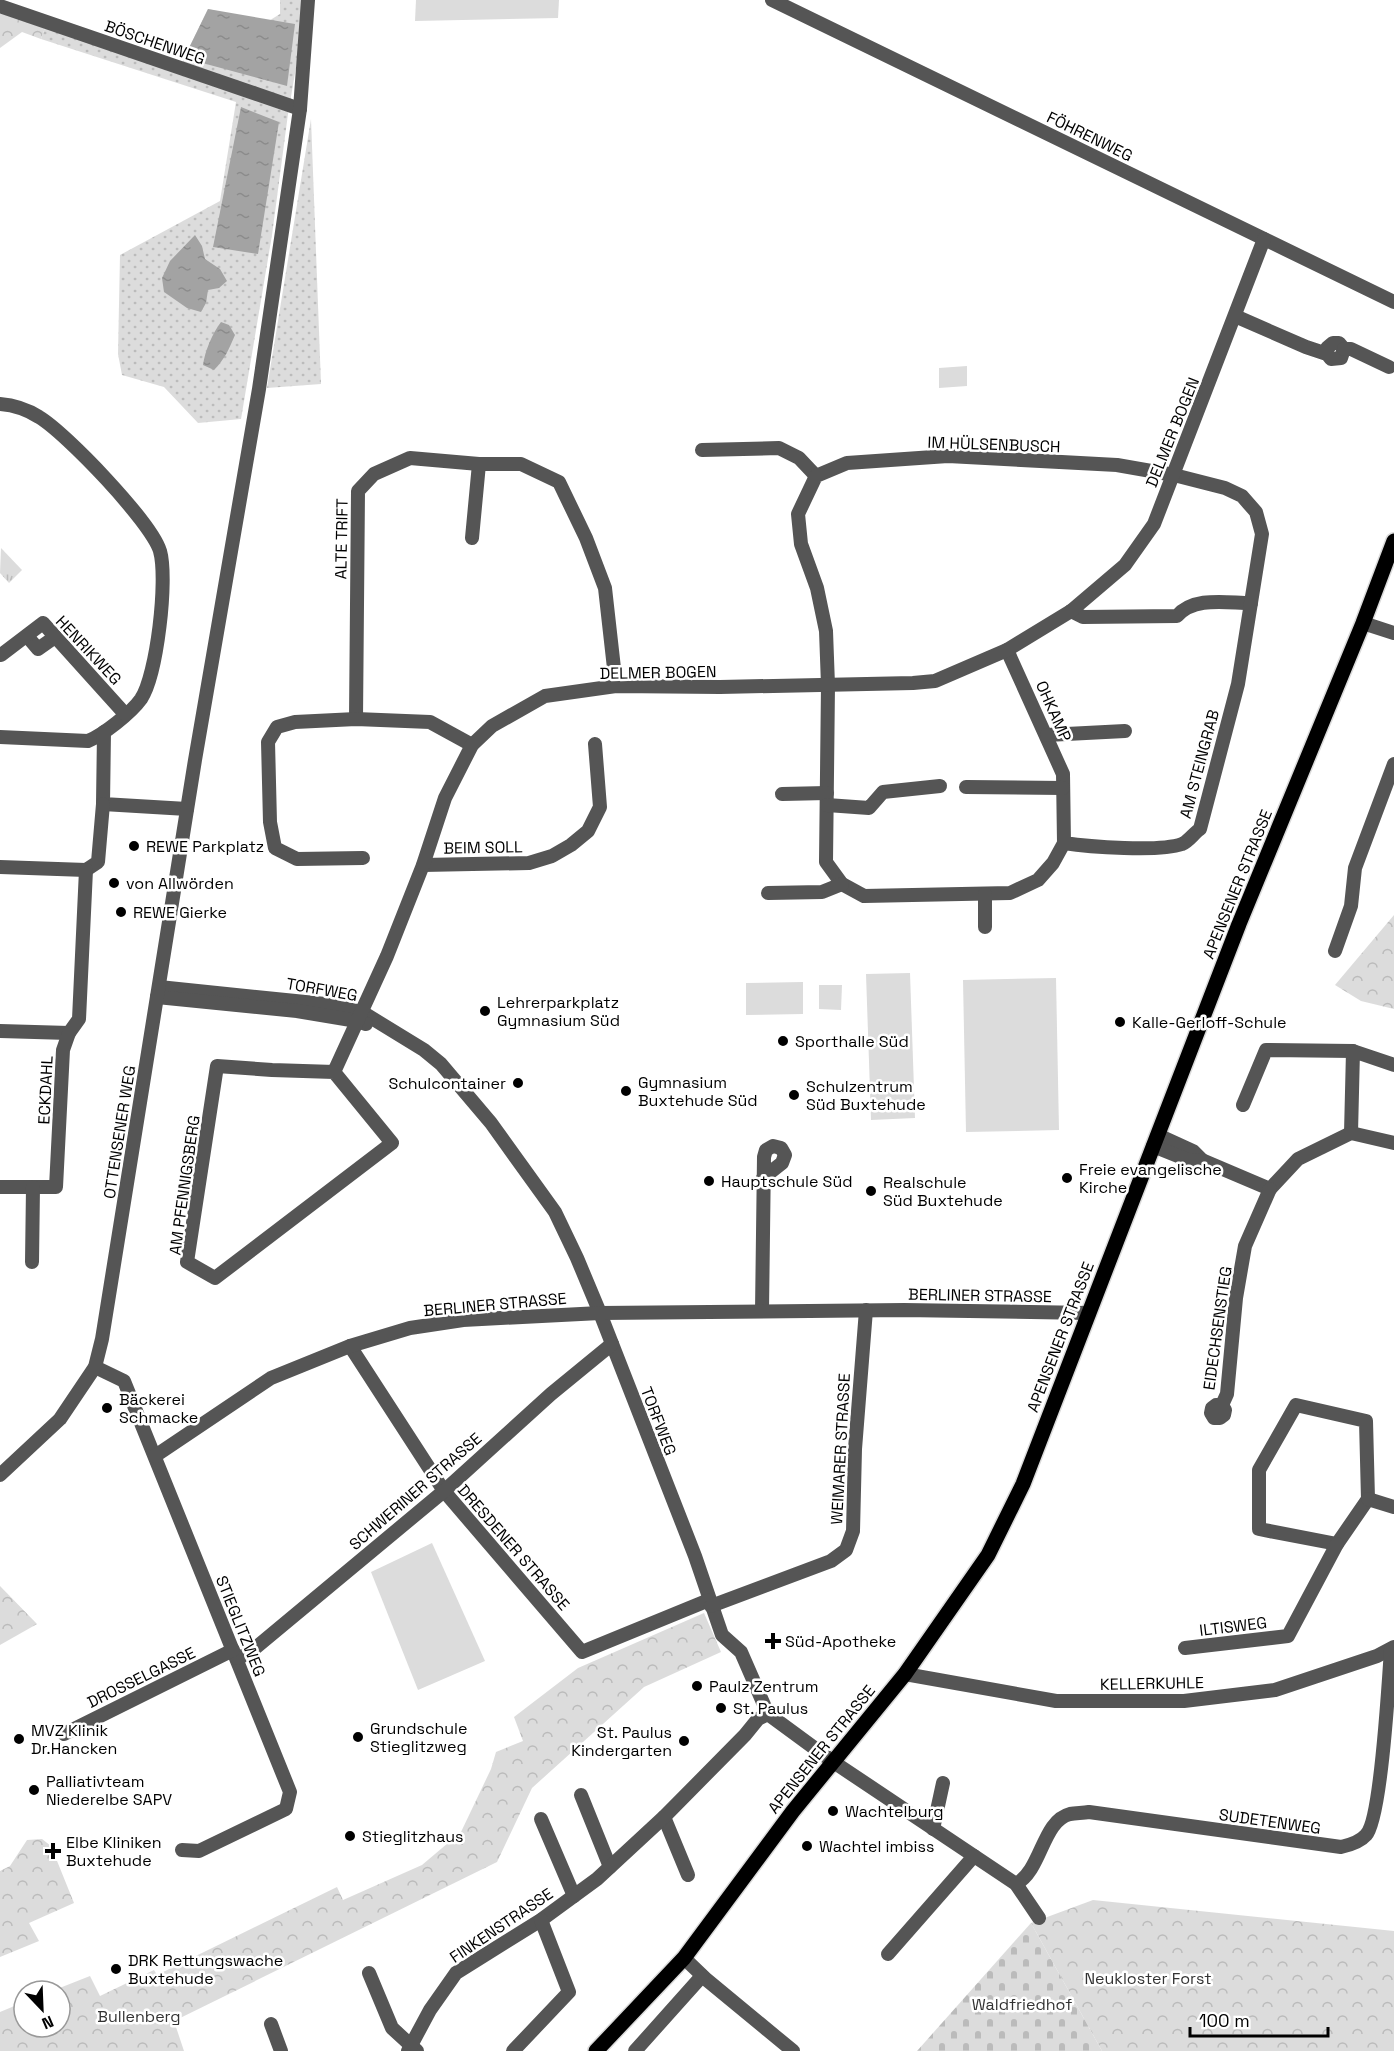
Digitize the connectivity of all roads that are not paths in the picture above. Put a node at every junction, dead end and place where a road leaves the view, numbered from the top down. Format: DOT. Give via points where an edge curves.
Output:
graph roads {
  1 [pos="27,0"];
  2 [pos="308,0"];
  3 [pos="772,0"];
  4 [pos="0,6"];
  5 [pos="27,15"];
  6 [pos="300,109"];
  7 [pos="1264,239"];
  8 [pos="1394,302"];
  9 [pos="1235,316"];
  10 [pos="1389,368"];
  11 [pos="0,404"];
  12 [pos="702,450"];
  13 [pos="479,464"];
  14 [pos="1174,475"];
  15 [pos="816,476"];
  16 [pos="472,538"];
  17 [pos="1394,541"];
  18 [pos="1251,603"];
  19 [pos="1071,611"];
  20 [pos="1363,623"];
  21 [pos="1394,633"];
  22 [pos="1007,650"];
  23 [pos="0,654"];
  24 [pos="616,686"];
  25 [pos="828,686"];
  26 [pos="125,714"];
  27 [pos="356,719"];
  28 [pos="1125,731"];
  29 [pos="104,732"];
  30 [pos="1047,735"];
  31 [pos="0,737"];
  32 [pos="595,744"];
  33 [pos="472,745"];
  34 [pos="1394,764"];
  35 [pos="940,786"];
  36 [pos="966,787"];
  37 [pos="1063,788"];
  38 [pos="782,794"];
  39 [pos="827,799"];
  40 [pos="103,804"];
  41 [pos="187,808"];
  42 [pos="1064,843"];
  43 [pos="363,858"];
  44 [pos="423,865"];
  45 [pos="0,867"];
  46 [pos="86,870"];
  47 [pos="842,884"];
  48 [pos="768,892"];
  49 [pos="985,894"];
  50 [pos="985,927"];
  51 [pos="1335,951"];
  52 [pos="158,992"];
  53 [pos="360,1017"];
  54 [pos="0,1031"];
  55 [pos="69,1033"];
  56 [pos="1353,1051"];
  57 [pos="1394,1065"];
  58 [pos="334,1072"];
  59 [pos="1243,1105"];
  60 [pos="1351,1133"];
  61 [pos="1156,1140"];
  62 [pos="1394,1143"];
  63 [pos="763,1178"];
  64 [pos="0,1187"];
  65 [pos="33,1187"];
  66 [pos="1270,1189"];
  67 [pos="32,1262"];
  68 [pos="866,1310"];
  69 [pos="762,1311"];
  70 [pos="600,1313"];
  71 [pos="1089,1313"];
  72 [pos="612,1344"];
  73 [pos="350,1346"];
  74 [pos="95,1367"];
  75 [pos="1221,1406"];
  76 [pos="156,1455"];
  77 [pos="0,1474"];
  78 [pos="444,1491"];
  79 [pos="1368,1499"];
  80 [pos="1394,1507"];
  81 [pos="1337,1544"];
  82 [pos="710,1603"];
  83 [pos="1185,1648"];
  84 [pos="1393,1648"];
  85 [pos="235,1654"];
  86 [pos="905,1674"];
  87 [pos="768,1714"];
  88 [pos="64,1734"];
  89 [pos="832,1761"];
  90 [pos="943,1783"];
  91 [pos="581,1795"];
  92 [pos="664,1817"];
  93 [pos="541,1819"];
  94 [pos="933,1829"];
  95 [pos="182,1850"];
  96 [pos="974,1856"];
  97 [pos="610,1867"];
  98 [pos="688,1875"];
  99 [pos="1016,1884"];
  100 [pos="574,1896"];
  101 [pos="1039,1918"];
  102 [pos="541,1920"];
  103 [pos="888,1954"];
  104 [pos="684,1958"];
  105 [pos="369,1973"];
  106 [pos="702,1976"];
  107 [pos="271,2024"];
  108 [pos="413,2049"];
  109 [pos="281,2051"];
  110 [pos="513,2051"];
  111 [pos="596,2051"];
  112 [pos="635,2051"];
  113 [pos="793,2051"];
  1 -- 5 [label="street"];
  2 -- 6 [label="street, OTTENSENER WEG"];
  3 -- 7 [label="street, FÖHRENWEG"];
  4 -- 5 [label="street, BÖSCHENWEG"];
  5 -- 6 [label="street, BÖSCHENWEG"];
  6 -- 41 [label="street, OTTENSENER WEG" via="258,389"];
  7 -- 8 [label="street, FÖHRENWEG"];
  7 -- 9 [label="street, DELMER BOGEN"];
  9 -- 10 [label="street" via="1331,359 1338,360 1344,349 1352,349"];
  9 -- 14 [label="street, DELMER BOGEN"];
  11 -- 26 [label="street" via="37,416 61,434 128,504 160,552 163,586 149,680 140,699"];
  12 -- 15 [label="street" via="779,448 799,458"];
  13 -- 16 [label="street"];
  13 -- 24 [label="street, ALTE TRIFT" via="521,464 560,482 605,588"];
  13 -- 27 [label="street, ALTE TRIFT" via="410,458 374,474 358,491"];
  14 -- 15 [label="street, IM HÜLSENBUSCH" via="1117,465 948,456 847,463"];
  14 -- 18 [label="street, AM STEINGRAB" via="1225,488 1242,496 1256,512 1262,534"];
  14 -- 19 [label="street, DELMER BOGEN" via="1154,524 1125,565"];
  15 -- 25 [label="street" via="798,514 801,544 817,588 826,632"];
  17 -- 20 [label="main road, APENSENER STRASSE"];
  18 -- 19 [label="street" via="1199,603 1177,616 1083,617"];
  18 -- 42 [label="street, AM STEINGRAB" via="1238,684 1200,829 1183,844 1157,847"];
  19 -- 22 [label="street, DELMER BOGEN"];
  20 -- 21 [label="street"];
  20 -- 61 [label="main road, APENSENER STRASSE" via="1239,924"];
  22 -- 25 [label="street, DELMER BOGEN" via="935,681"];
  22 -- 30 [label="street, OHKAMP"];
  23 -- 26 [label="street, HENRIKWEG" via="43,623"];
  24 -- 25 [label="street, DELMER BOGEN"];
  24 -- 33 [label="street, DELMER BOGEN" via="545,696 492,726"];
  25 -- 39 [label="street"];
  26 -- 29 [label="street"];
  27 -- 33 [label="street" via="430,722"];
  27 -- 43 [label="street" via="295,722 277,727 268,742 270,822 275,848 297,859"];
  28 -- 30 [label="street"];
  29 -- 31 [label="street" via="88,741"];
  29 -- 40 [label="street"];
  30 -- 37 [label="street, OHKAMP" via="1063,774"];
  32 -- 44 [label="street, BEIM SOLL" via="600,807 588,831 571,845 529,863"];
  33 -- 44 [label="street, DELMER BOGEN" via="445,798"];
  34 -- 51 [label="street" via="1355,868 1351,906"];
  35 -- 39 [label="street" via="883,792 870,808"];
  36 -- 37 [label="street"];
  37 -- 42 [label="street, OHKAMP"];
  38 -- 39 [label="street"];
  39 -- 47 [label="street" via="826,862"];
  40 -- 41 [label="street"];
  40 -- 46 [label="street, ECKDAHL" via="98,862"];
  41 -- 52 [label="street, OTTENSENER WEG"];
  42 -- 49 [label="street" via="1038,880 1010,893"];
  44 -- 53 [label="street, DELMER BOGEN"];
  45 -- 46 [label="street"];
  46 -- 55 [label="street, ECKDAHL" via="79,1019"];
  47 -- 48 [label="street" via="822,892"];
  47 -- 49 [label="street" via="864,896"];
  49 -- 50 [label="street"];
  52 -- 53 [label="street, TORFWEG"];
  52 -- 74 [label="street, OTTENSENER WEG"];
  53 -- 58 [label="street"];
  53 -- 70 [label="street, TORFWEG" via="418,1053 456,1083 490,1123 555,1212"];
  54 -- 55 [label="street"];
  55 -- 65 [label="street, ECKDAHL" via="63,1050 56,1187"];
  56 -- 57 [label="street"];
  56 -- 59 [label="street" via="1266,1050"];
  56 -- 60 [label="street"];
  58 -- 58 [label="street, AM PFENNIGSBERG" via="217,1066 187,1262 215,1278 392,1143"];
  60 -- 62 [label="street"];
  60 -- 66 [label="street, EIDECHSENSTIEG" via="1298,1159"];
  61 -- 66 [label="street" via="1188,1160 1204,1161"];
  61 -- 71 [label="main road, APENSENER STRASSE"];
  63 -- 69 [label="street"];
  64 -- 65 [label="street, ECKDAHL"];
  65 -- 67 [label="street"];
  66 -- 75 [label="street, EIDECHSENSTIEG" via="1245,1246 1227,1394"];
  68 -- 69 [label="street, BERLINER STRASSE"];
  68 -- 71 [label="street, BERLINER STRASSE"];
  68 -- 82 [label="street, WEIMARER STRASSE" via="853,1531 848,1547 831,1561"];
  69 -- 70 [label="street, BERLINER STRASSE"];
  70 -- 72 [label="street, TORFWEG"];
  70 -- 73 [label="street, BERLINER STRASSE" via="463,1320 410,1328"];
  71 -- 86 [label="main road, APENSENER STRASSE" via="1023,1484 988,1555"];
  72 -- 78 [label="street, SCHWERINER STRASSE"];
  72 -- 82 [label="street, TORFWEG"];
  73 -- 76 [label="street, BERLINER STRASSE" via="271,1378"];
  73 -- 78 [label="street, DRESDENER STRASSE"];
  74 -- 76 [label="street, STIEGLITZWEG" via="124,1381"];
  74 -- 77 [label="street, OTTENSENER WEG" via="60,1419"];
  76 -- 85 [label="street, STIEGLITZWEG"];
  78 -- 82 [label="street, DRESDENER STRASSE" via="582,1652"];
  78 -- 85 [label="street, SCHWERINER STRASSE" via="248,1654"];
  79 -- 80 [label="street"];
  79 -- 81 [label="street"];
  79 -- 81 [label="street" via="1366,1421 1296,1406 1259,1470 1259,1529"];
  81 -- 83 [label="street, ILTISWEG" via="1288,1636"];
  82 -- 87 [label="street, TORFWEG" via="722,1635 741,1652"];
  84 -- 86 [label="street, KELLERKUHLE" via="1275,1690 1184,1701 1056,1701"];
  84 -- 99 [label="street, SUDETENWEG" via="1376,1807 1367,1834 1354,1844 1341,1847 1089,1812 1068,1814 1056,1823 1025,1880"];
  85 -- 88 [label="street, DROSSELGASSE"];
  85 -- 95 [label="street, STIEGLITZWEG" via="290,1792 286,1809 199,1851"];
  86 -- 89 [label="main road, APENSENER STRASSE"];
  87 -- 89 [label="street"];
  87 -- 92 [label="street, FINKENSTRASSE" via="758,1719"];
  89 -- 94 [label="street"];
  89 -- 104 [label="main road, APENSENER STRASSE"];
  90 -- 94 [label="street"];
  91 -- 97 [label="street"];
  92 -- 97 [label="street, FINKENSTRASSE"];
  92 -- 98 [label="street"];
  93 -- 100 [label="street, FINKENSTRASSE"];
  94 -- 96 [label="street"];
  96 -- 99 [label="street"];
  96 -- 103 [label="street"];
  97 -- 100 [label="street, FINKENSTRASSE"];
  99 -- 101 [label="street"];
  100 -- 102 [label="street, FINKENSTRASSE"];
  102 -- 108 [label="street, FINKENSTRASSE" via="456,1973 430,2010"];
  102 -- 110 [label="street" via="569,1992"];
  104 -- 106 [label="street"];
  104 -- 111 [label="main road, APENSENER STRASSE"];
  105 -- 108 [label="street, FINKENSTRASSE" via="392,2028"];
  106 -- 112 [label="street"];
  106 -- 113 [label="street"];
  107 -- 109 [label="street"];
}
